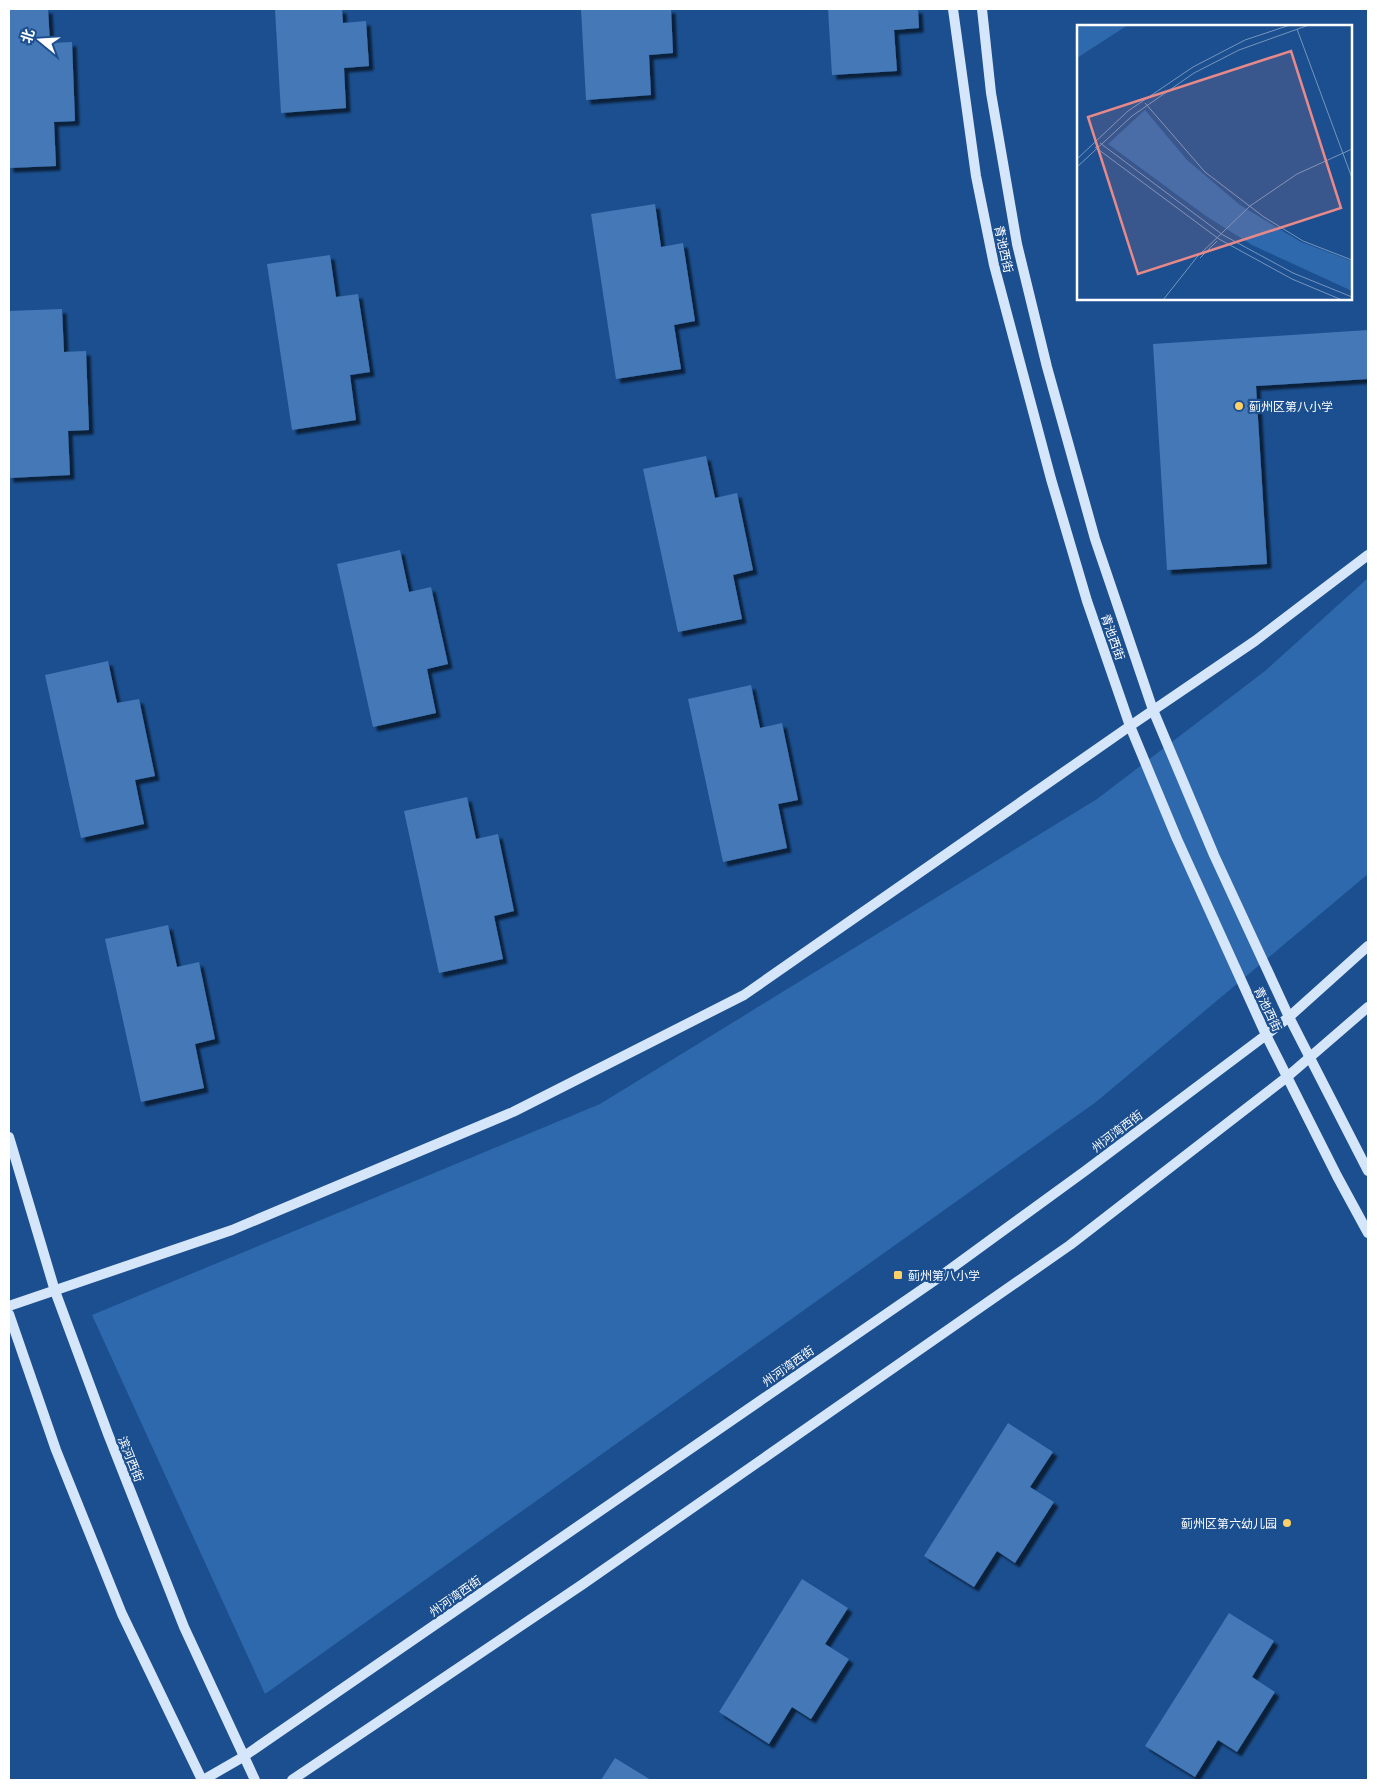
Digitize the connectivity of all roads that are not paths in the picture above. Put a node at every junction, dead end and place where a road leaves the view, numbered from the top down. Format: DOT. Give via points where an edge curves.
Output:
graph roads {
  1 [pos="953,9"];
  2 [pos="982,9"];
  3 [pos="1368,555"];
  4 [pos="1153,710"];
  5 [pos="1130,726"];
  6 [pos="1368,946"];
  7 [pos="1368,1007"];
  8 [pos="1289,1016"];
  9 [pos="1266,1035"];
  10 [pos="1310,1058"];
  11 [pos="1287,1077"];
  12 [pos="9,1137"];
  13 [pos="1368,1171"];
  14 [pos="1368,1233"];
  15 [pos="55,1291"];
  16 [pos="9,1306"];
  17 [pos="9,1314"];
  18 [pos="243,1757"];
  19 [pos="202,1780"];
  20 [pos="255,1780"];
  21 [pos="292,1780"];
  1 -- 5 [label="street, 青池西街" via="976,176 994,265 1067,535"];
  2 -- 4 [label="street, 青池西街" via="990,93 1019,253 1047,367 1096,538"];
  3 -- 4 [label="street" via="1254,642"];
  4 -- 5 [label="street"];
  4 -- 8 [label="street, 青池西街" via="1214,855"];
  5 -- 9 [label="street, 青池西街" via="1177,839"];
  5 -- 15 [label="street" via="744,995 513,1112 232,1230"];
  6 -- 8 [label="street, 州河湾西街"];
  7 -- 10 [label="street"];
  8 -- 9 [label="street, 州河湾西街"];
  8 -- 10 [label="street, 青池西街"];
  9 -- 11 [label="street, 青池西街"];
  9 -- 18 [label="street, 州河湾西街" via="934,1281"];
  10 -- 11 [label="street"];
  10 -- 13 [label="street, 青池西街"];
  11 -- 14 [label="street, 青池西街"];
  11 -- 21 [label="street" via="1070,1245 582,1584"];
  12 -- 15 [label="street, 滨河西街"];
  15 -- 16 [label="street"];
  15 -- 18 [label="street, 滨河西街" via="184,1627"];
  17 -- 19 [label="street" via="56,1450 122,1614"];
  18 -- 19 [label="street, 州河湾西街"];
  18 -- 20 [label="street, 滨河西街"];
}
